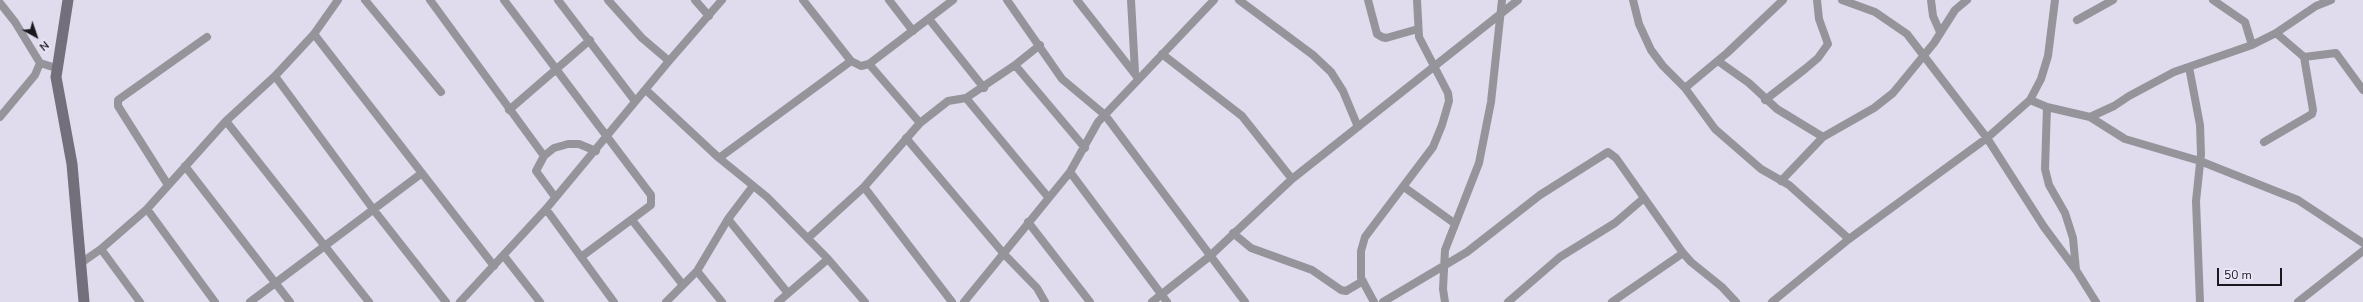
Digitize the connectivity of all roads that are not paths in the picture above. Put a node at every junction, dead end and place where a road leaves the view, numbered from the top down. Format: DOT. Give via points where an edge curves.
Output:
graph roads {
  1 [pos="68,0"];
  2 [pos="365,0"];
  3 [pos="430,0"];
  4 [pos="504,0"];
  5 [pos="558,0"];
  6 [pos="608,0"];
  7 [pos="695,0"];
  8 [pos="722,0"];
  9 [pos="804,0"];
  10 [pos="889,0"];
  11 [pos="953,0"];
  12 [pos="1007,0"];
  13 [pos="1077,0"];
  14 [pos="1131,0"];
  15 [pos="1214,0"];
  16 [pos="1239,0"];
  17 [pos="1368,0"];
  18 [pos="1417,0"];
  19 [pos="1502,0"];
  20 [pos="1518,0"];
  21 [pos="1633,0"];
  22 [pos="1783,0"];
  23 [pos="1817,0"];
  24 [pos="1842,0"];
  25 [pos="1931,0"];
  26 [pos="1967,0"];
  27 [pos="2055,0"];
  28 [pos="2113,0"];
  29 [pos="2213,0"];
  30 [pos="2331,0"];
  31 [pos="334,2"];
  32 [pos="0,3"];
  33 [pos="1500,15"];
  34 [pos="709,16"];
  35 [pos="928,19"];
  36 [pos="2077,20"];
  37 [pos="1418,29"];
  38 [pos="913,31"];
  39 [pos="1940,32"];
  40 [pos="2276,33"];
  41 [pos="314,34"];
  42 [pos="207,36"];
  43 [pos="590,40"];
  44 [pos="1040,45"];
  45 [pos="2252,45"];
  46 [pos="1162,54"];
  47 [pos="1924,55"];
  48 [pos="2304,58"];
  49 [pos="669,61"];
  50 [pos="851,61"];
  51 [pos="1718,61"];
  52 [pos="40,63"];
  53 [pos="869,64"];
  54 [pos="1015,65"];
  55 [pos="1434,66"];
  56 [pos="56,68"];
  57 [pos="2190,68"];
  58 [pos="556,71"];
  59 [pos="1137,75"];
  60 [pos="275,76"];
  61 [pos="984,88"];
  62 [pos="1685,88"];
  63 [pos="646,90"];
  64 [pos="2363,90"];
  65 [pos="441,92"];
  66 [pos="966,98"];
  67 [pos="1765,100"];
  68 [pos="2030,100"];
  69 [pos="635,101"];
  70 [pos="2047,107"];
  71 [pos="509,110"];
  72 [pos="1105,115"];
  73 [pos="2090,116"];
  74 [pos="0,117"];
  75 [pos="226,121"];
  76 [pos="920,123"];
  77 [pos="1358,126"];
  78 [pos="1823,137"];
  79 [pos="607,138"];
  80 [pos="906,138"];
  81 [pos="1987,138"];
  82 [pos="2264,142"];
  83 [pos="1086,148"];
  84 [pos="596,151"];
  85 [pos="544,156"];
  86 [pos="719,158"];
  87 [pos="2200,161"];
  88 [pos="185,166"];
  89 [pos="1070,172"];
  90 [pos="422,173"];
  91 [pos="1292,179"];
  92 [pos="1781,181"];
  93 [pos="168,185"];
  94 [pos="753,186"];
  95 [pos="864,187"];
  96 [pos="1404,187"];
  97 [pos="555,197"];
  98 [pos="1048,197"];
  99 [pos="1644,198"];
  100 [pos="147,209"];
  101 [pos="373,209"];
  102 [pos="546,209"];
  103 [pos="728,219"];
  104 [pos="632,220"];
  105 [pos="1028,222"];
  106 [pos="1454,223"];
  107 [pos="1233,233"];
  108 [pos="808,238"];
  109 [pos="1849,239"];
  110 [pos="2363,243"];
  111 [pos="325,246"];
  112 [pos="101,249"];
  113 [pos="2363,251"];
  114 [pos="1683,253"];
  115 [pos="1004,254"];
  116 [pos="504,256"];
  117 [pos="1210,256"];
  118 [pos="581,257"];
  119 [pos="828,258"];
  120 [pos="81,262"];
  121 [pos="1444,265"];
  122 [pos="494,266"];
  123 [pos="697,270"];
  124 [pos="2076,270"];
  125 [pos="1363,281"];
  126 [pos="275,283"];
  127 [pos="684,285"];
  128 [pos="787,292"];
  129 [pos="1161,294"];
  130 [pos="84,302"];
  131 [pos="140,302"];
  132 [pos="215,302"];
  133 [pos="250,302"];
  134 [pos="290,302"];
  135 [pos="369,302"];
  136 [pos="446,302"];
  137 [pos="460,302"];
  138 [pos="540,302"];
  139 [pos="614,302"];
  140 [pos="666,302"];
  141 [pos="722,302"];
  142 [pos="778,302"];
  143 [pos="865,302"];
  144 [pos="952,302"];
  145 [pos="964,302"];
  146 [pos="1045,302"];
  147 [pos="1090,302"];
  148 [pos="1152,302"];
  149 [pos="1167,302"];
  150 [pos="1245,302"];
  151 [pos="1374,302"];
  152 [pos="1383,302"];
  153 [pos="1445,302"];
  154 [pos="1508,302"];
  155 [pos="1612,302"];
  156 [pos="1736,302"];
  157 [pos="1772,302"];
  158 [pos="2096,302"];
  159 [pos="2200,302"];
  160 [pos="2298,302"];
  1 -- 56 [label="street"];
  2 -- 65 [label="street"];
  3 -- 71 [label="street"];
  4 -- 58 [label="street"];
  5 -- 43 [label="street"];
  6 -- 49 [label="street" via="642,38"];
  7 -- 34 [label="street"];
  8 -- 34 [label="street"];
  9 -- 50 [label="street"];
  10 -- 38 [label="street"];
  11 -- 35 [label="street"];
  12 -- 44 [label="street"];
  13 -- 59 [label="street"];
  14 -- 59 [label="street"];
  15 -- 46 [label="street"];
  16 -- 77 [label="street" via="1331,72 1343,91"];
  17 -- 37 [label="street" via="1377,34 1382,37"];
  18 -- 37 [label="street"];
  19 -- 33 [label="street"];
  20 -- 33 [label="street"];
  21 -- 62 [label="street" via="1638,24 1651,50"];
  22 -- 51 [label="street"];
  23 -- 67 [label="street" via="1819,19 1828,44 1818,58"];
  24 -- 47 [label="street" via="1875,12 1899,26"];
  25 -- 39 [label="street"];
  26 -- 39 [label="street" via="1955,10"];
  27 -- 68 [label="street" via="2048,56 2041,79"];
  28 -- 36 [label="street"];
  29 -- 45 [label="street" via="2245,22"];
  30 -- 40 [label="street" via="2316,6"];
  31 -- 41 [label="street"];
  32 -- 52 [label="street"];
  33 -- 55 [label="street"];
  33 -- 106 [label="street" via="1491,102 1479,162 1470,190"];
  34 -- 49 [label="street"];
  35 -- 38 [label="street"];
  35 -- 61 [label="street"];
  37 -- 55 [label="street" via="1419,37"];
  38 -- 53 [label="street"];
  39 -- 47 [label="street"];
  40 -- 45 [label="street"];
  40 -- 48 [label="street"];
  41 -- 60 [label="street"];
  41 -- 90 [label="street"];
  42 -- 93 [label="street" via="118,100 118,106"];
  43 -- 58 [label="street"];
  43 -- 69 [label="street"];
  44 -- 54 [label="street"];
  44 -- 72 [label="street" via="1062,78"];
  45 -- 57 [label="street"];
  46 -- 59 [label="street"];
  46 -- 91 [label="street" via="1242,116"];
  47 -- 78 [label="street" via="1893,93 1874,108"];
  47 -- 81 [label="street"];
  48 -- 64 [label="street" via="2336,53"];
  48 -- 82 [label="street" via="2314,110 2312,114"];
  49 -- 63 [label="street"];
  50 -- 53 [label="street" via="861,66"];
  50 -- 86 [label="street"];
  51 -- 62 [label="street"];
  51 -- 67 [label="street" via="1749,83"];
  52 -- 56 [label="street"];
  52 -- 74 [label="street" via="34,75"];
  53 -- 76 [label="street"];
  54 -- 61 [label="street"];
  54 -- 83 [label="street"];
  55 -- 77 [label="street"];
  55 -- 96 [label="street" via="1448,93 1447,111 1433,147"];
  56 -- 120 [label="street" via="72,164"];
  57 -- 73 [label="street" via="2174,72 2114,106"];
  57 -- 87 [label="street" via="2200,126"];
  58 -- 71 [label="street"];
  58 -- 79 [label="street"];
  59 -- 72 [label="street"];
  60 -- 75 [label="street"];
  60 -- 101 [label="street"];
  61 -- 66 [label="street"];
  62 -- 92 [label="street" via="1715,129 1761,169"];
  63 -- 69 [label="street"];
  63 -- 86 [label="street"];
  66 -- 76 [label="street" via="948,101"];
  66 -- 98 [label="street"];
  67 -- 78 [label="street"];
  68 -- 70 [label="street"];
  68 -- 81 [label="street"];
  69 -- 79 [label="street"];
  70 -- 73 [label="street"];
  70 -- 124 [label="street" via="2045,169 2049,185 2065,213 2073,238"];
  71 -- 85 [label="street"];
  72 -- 83 [label="street" via="1098,122"];
  72 -- 117 [label="street"];
  73 -- 87 [label="street" via="2125,139"];
  75 -- 88 [label="street"];
  75 -- 111 [label="street"];
  76 -- 80 [label="street"];
  77 -- 91 [label="street"];
  78 -- 92 [label="street"];
  79 -- 84 [label="street"];
  79 -- 104 [label="street" via="651,195 651,205"];
  80 -- 95 [label="street"];
  80 -- 115 [label="street"];
  81 -- 109 [label="street"];
  81 -- 124 [label="street" via="2044,227"];
  83 -- 89 [label="street"];
  84 -- 85 [label="street" via="579,144 568,144 554,148"];
  84 -- 97 [label="street"];
  85 -- 97 [label="street" via="536,171"];
  86 -- 94 [label="street"];
  87 -- 110 [label="street" via="2298,200"];
  87 -- 159 [label="street" via="2196,201"];
  88 -- 93 [label="street"];
  88 -- 126 [label="street"];
  89 -- 98 [label="street"];
  89 -- 129 [label="street"];
  90 -- 101 [label="street"];
  90 -- 122 [label="street"];
  91 -- 107 [label="street"];
  92 -- 109 [label="street" via="1789,185"];
  93 -- 100 [label="street"];
  94 -- 103 [label="street"];
  94 -- 108 [label="street" via="768,196"];
  95 -- 108 [label="street"];
  95 -- 144 [label="street"];
  96 -- 106 [label="street"];
  96 -- 125 [label="street" via="1365,237 1360,265"];
  97 -- 102 [label="street"];
  98 -- 105 [label="street"];
  99 -- 114 [label="street"];
  99 -- 121 [label="street" via="1616,158 1608,152 1540,195 1467,252"];
  99 -- 154 [label="street" via="1615,223 1560,257"];
  100 -- 112 [label="street"];
  100 -- 132 [label="street"];
  101 -- 111 [label="street"];
  101 -- 136 [label="street"];
  102 -- 116 [label="street"];
  102 -- 118 [label="street"];
  103 -- 123 [label="street"];
  103 -- 128 [label="street"];
  104 -- 118 [label="street"];
  104 -- 127 [label="street"];
  105 -- 115 [label="street"];
  105 -- 147 [label="street"];
  106 -- 121 [label="street" via="1445,250"];
  107 -- 117 [label="street"];
  107 -- 125 [label="street" via="1251,248 1312,270 1346,292"];
  108 -- 119 [label="street"];
  109 -- 157 [label="street"];
  111 -- 126 [label="street"];
  111 -- 135 [label="street"];
  112 -- 120 [label="street"];
  112 -- 131 [label="street"];
  113 -- 160 [label="street"];
  114 -- 155 [label="street"];
  114 -- 156 [label="street"];
  115 -- 145 [label="street"];
  115 -- 146 [label="street" via="1037,288"];
  116 -- 122 [label="street"];
  116 -- 138 [label="street"];
  117 -- 129 [label="street"];
  117 -- 150 [label="street"];
  118 -- 139 [label="street"];
  119 -- 128 [label="street"];
  119 -- 143 [label="street"];
  120 -- 130 [label="street"];
  121 -- 152 [label="street"];
  121 -- 153 [label="street"];
  122 -- 137 [label="street"];
  123 -- 127 [label="street"];
  123 -- 141 [label="street"];
  124 -- 158 [label="street"];
  125 -- 151 [label="street"];
  126 -- 133 [label="street"];
  126 -- 134 [label="street"];
  127 -- 140 [label="street"];
  128 -- 142 [label="street"];
  129 -- 148 [label="street"];
  129 -- 149 [label="street"];
}
